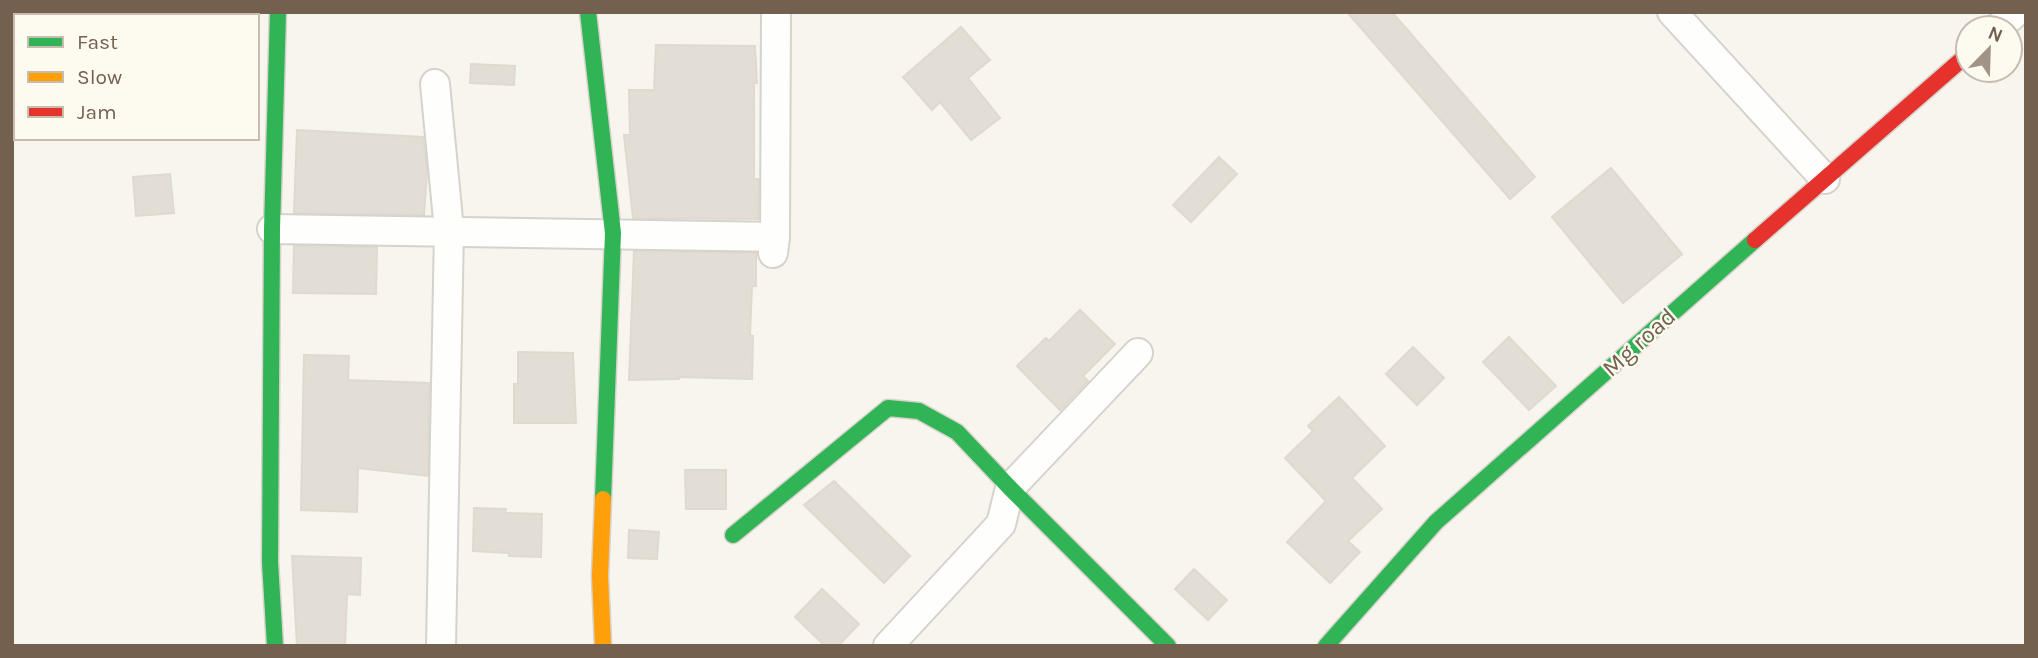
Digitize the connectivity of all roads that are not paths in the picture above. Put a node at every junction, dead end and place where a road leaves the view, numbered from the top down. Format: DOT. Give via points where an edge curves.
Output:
graph roads {
  1 [pos="278,12"];
  2 [pos="588,12"];
  3 [pos="776,12"];
  4 [pos="1672,12"];
  5 [pos="1954,66"];
  6 [pos="435,84"];
  7 [pos="1825,179"];
  8 [pos="272,229"];
  9 [pos="449,230"];
  10 [pos="612,233"];
  11 [pos="1138,353"];
  12 [pos="1010,488"];
  13 [pos="733,535"];
  14 [pos="275,646"];
  15 [pos="441,646"];
  16 [pos="603,646"];
  17 [pos="888,646"];
  18 [pos="1168,646"];
  19 [pos="1326,646"];
  1 -- 8 [label="street"];
  2 -- 10 [label="street"];
  3 -- 10 [label="street" via="774,245"];
  4 -- 7 [label="street"];
  5 -- 7 [label="street, Mg road"];
  6 -- 9 [label="street"];
  7 -- 19 [label="street, Mg road" via="1436,522"];
  8 -- 9 [label="street"];
  8 -- 14 [label="street" via="270,562"];
  9 -- 10 [label="street"];
  9 -- 15 [label="street"];
  10 -- 16 [label="street" via="600,576"];
  11 -- 12 [label="street"];
  12 -- 13 [label="street" via="957,432 919,411 888,408"];
  12 -- 17 [label="street" via="1001,524"];
  12 -- 18 [label="street"];
}
